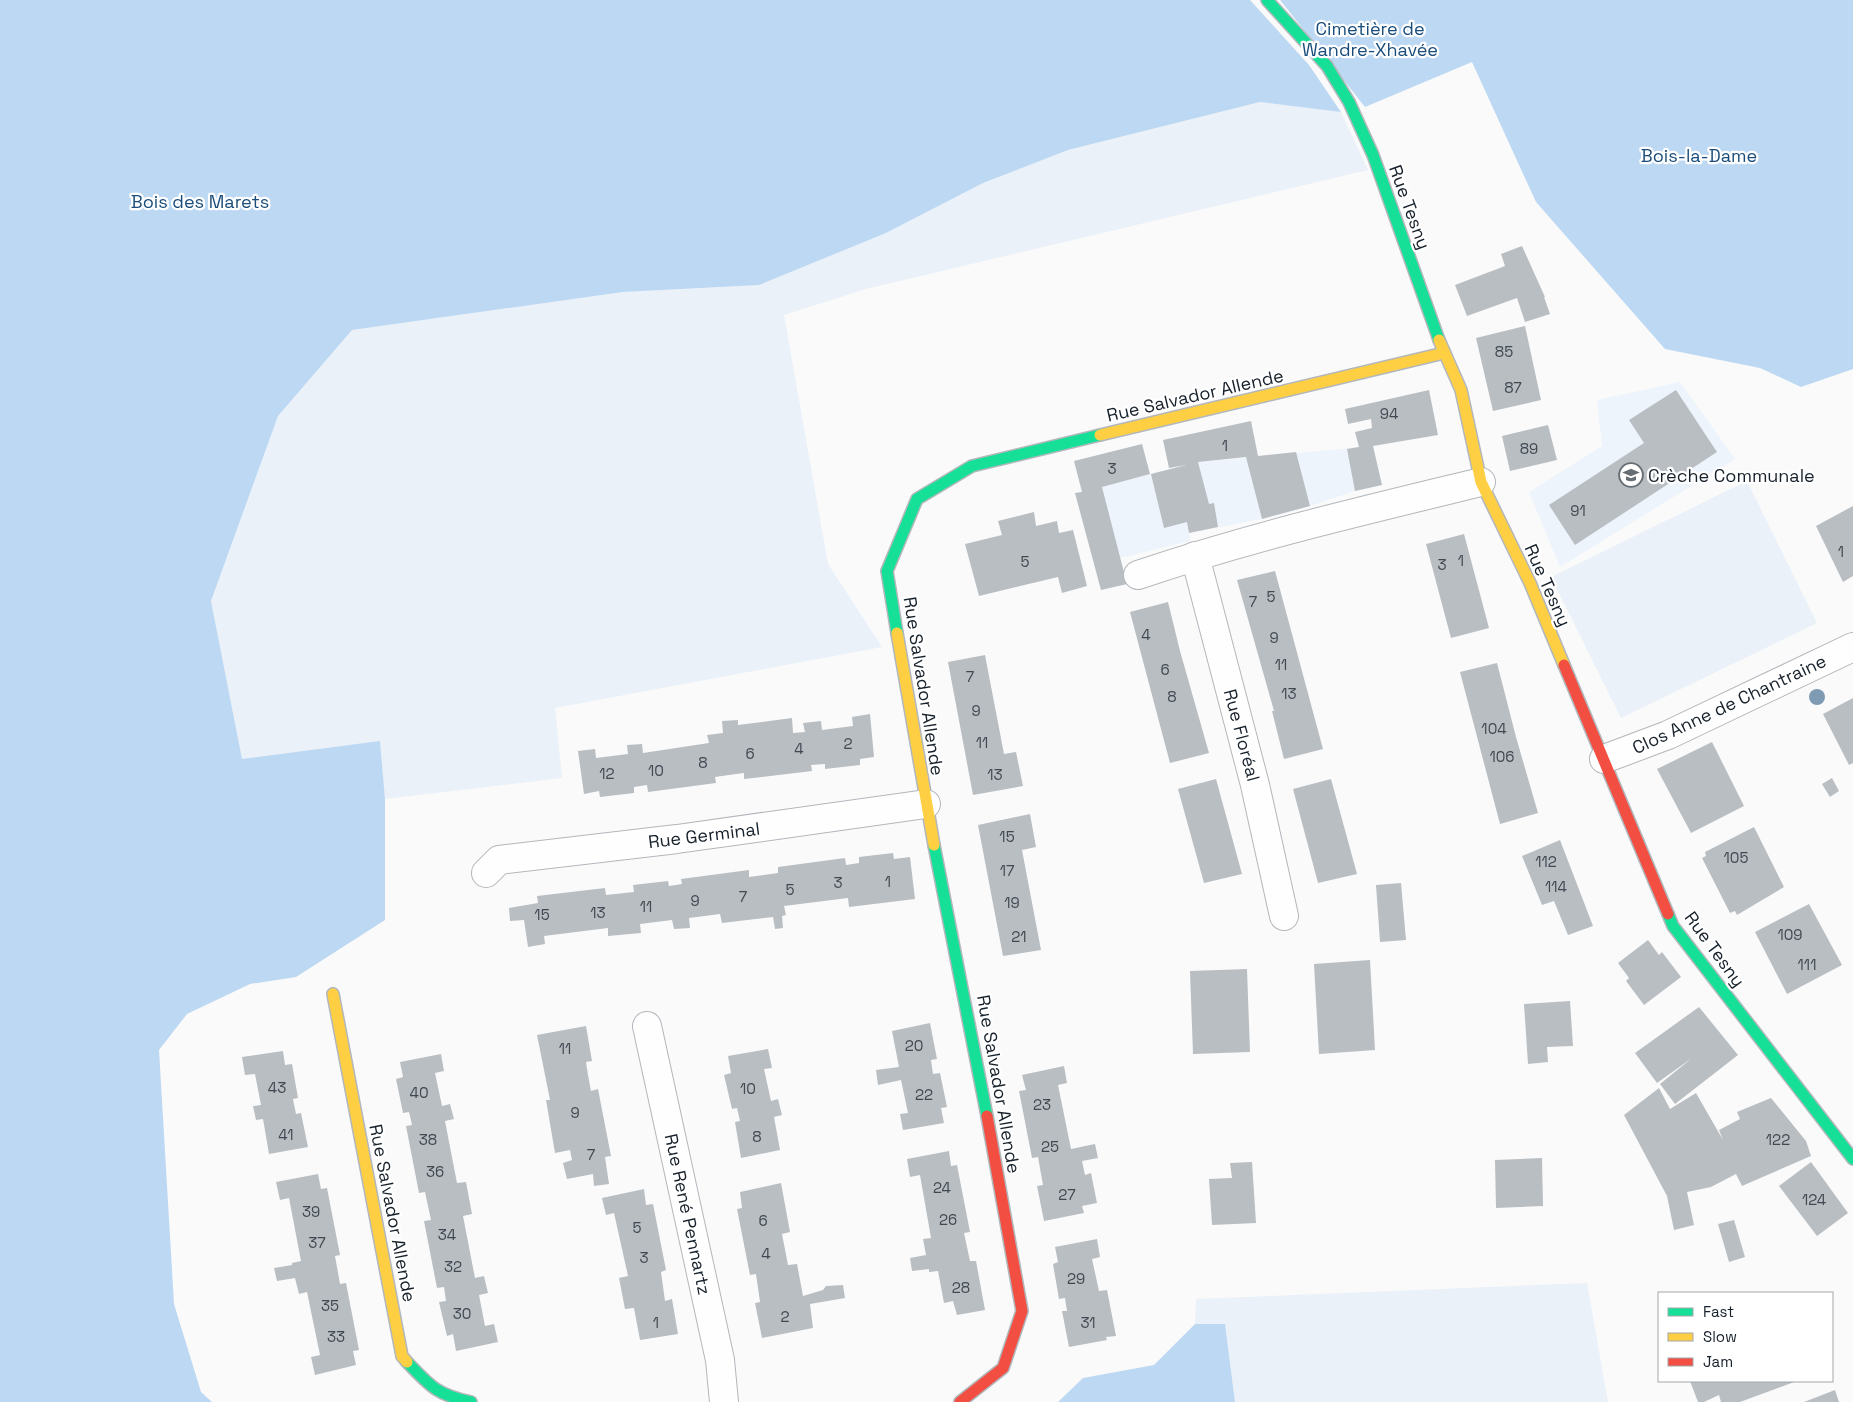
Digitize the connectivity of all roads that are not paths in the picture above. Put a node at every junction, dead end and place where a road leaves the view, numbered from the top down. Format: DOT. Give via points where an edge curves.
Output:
graph roads {
  1 [pos="1267,0"];
  2 [pos="1444,353"];
  3 [pos="1481,482"];
  4 [pos="1195,556"];
  5 [pos="1138,575"];
  6 [pos="1853,647"];
  7 [pos="1604,759"];
  8 [pos="926,804"];
  9 [pos="486,873"];
  10 [pos="1284,916"];
  11 [pos="333,994"];
  12 [pos="647,1026"];
  13 [pos="1853,1159"];
  14 [pos="471,1402"];
  15 [pos="724,1402"];
  16 [pos="960,1402"];
  1 -- 2 [label="street, Rue Tesny" via="1327,66 1349,102 1373,155"];
  2 -- 3 [label="street, Rue Tesny" via="1461,390"];
  2 -- 8 [label="street, Rue Salvador Allende" via="972,466 916,499 887,571"];
  3 -- 4 [label="street" via="1347,514"];
  3 -- 7 [label="street, Rue Tesny" via="1530,583"];
  4 -- 5 [label="street"];
  4 -- 10 [label="street, Rue Floréal" via="1255,784"];
  6 -- 7 [label="street, Clos Anne de Chantraine" via="1668,735"];
  7 -- 13 [label="street, Rue Tesny" via="1673,926"];
  8 -- 9 [label="street, Rue Germinal" via="499,860"];
  8 -- 16 [label="street, Rue Salvador Allende" via="1022,1311 1003,1368"];
  11 -- 14 [label="street, Rue Salvador Allende" via="402,1356 430,1386 452,1398"];
  12 -- 15 [label="street, Rue René Pennartz" via="720,1360"];
}
